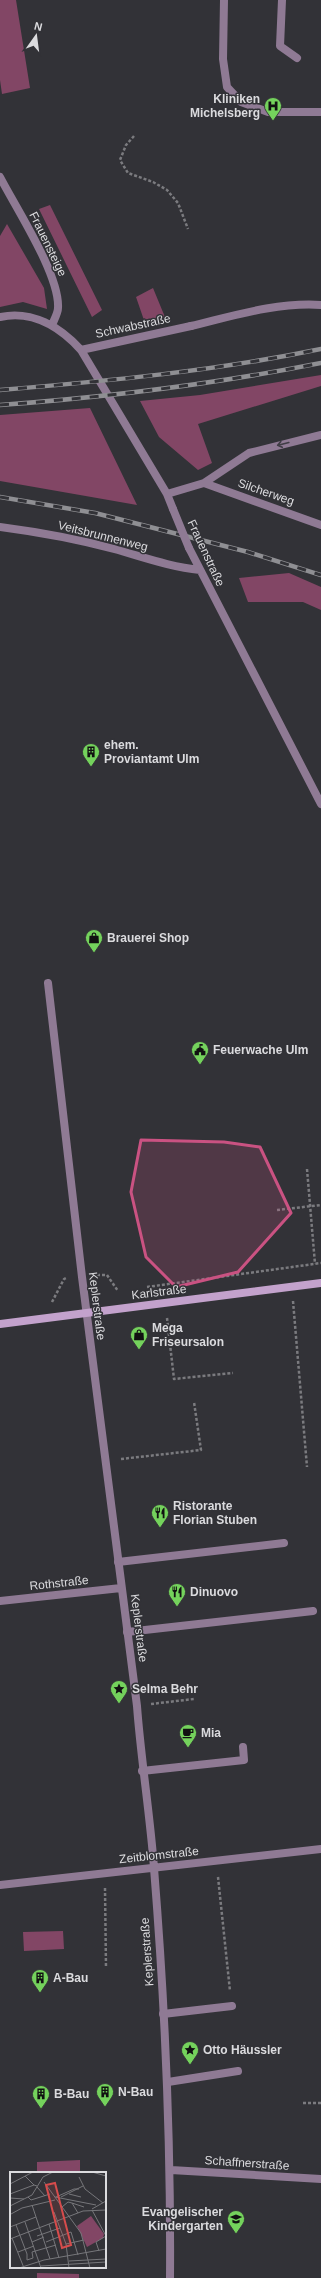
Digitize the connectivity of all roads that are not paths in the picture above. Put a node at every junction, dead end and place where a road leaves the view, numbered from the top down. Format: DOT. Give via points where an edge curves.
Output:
graph roads {
  1 [pos="224,0"];
  2 [pos="282,0"];
  3 [pos="297,58"];
  4 [pos="321,112"];
  5 [pos="0,176"];
  6 [pos="321,305"];
  7 [pos="0,317"];
  8 [pos="52,325"];
  9 [pos="81,350"];
  10 [pos="321,435"];
  11 [pos="204,483"];
  12 [pos="167,494"];
  13 [pos="321,524"];
  14 [pos="0,527"];
  15 [pos="200,570"];
  16 [pos="321,804"];
  17 [pos="48,983"];
  18 [pos="321,1283"];
  19 [pos="86,1314"];
  20 [pos="0,1324"];
  21 [pos="284,1543"];
  22 [pos="118,1562"];
  23 [pos="121,1588"];
  24 [pos="0,1601"];
  25 [pos="313,1611"];
  26 [pos="127,1632"];
  27 [pos="243,1747"];
  28 [pos="142,1771"];
  29 [pos="321,1849"];
  30 [pos="154,1867"];
  31 [pos="0,1885"];
  32 [pos="232,2006"];
  33 [pos="164,2014"];
  34 [pos="238,2071"];
  35 [pos="168,2082"];
  36 [pos="171,2170"];
  37 [pos="321,2179"];
  38 [pos="170,2278"];
  1 -- 4 [label="street" via="223,59 228,87 241,102 268,112"];
  2 -- 3 [label="street" via="280,46"];
  5 -- 8 [label="street, Frauensteige" via="42,256 57,291 58,309"];
  6 -- 9 [label="street, Schwabstraße" via="301,303 259,310"];
  7 -- 8 [label="street" via="34,317"];
  8 -- 9 [label="street, Frauenstraße" via="68,336"];
  9 -- 12 [label="street, Frauenstraße"];
  10 -- 11 [label="street, one-way" via="249,453"];
  11 -- 12 [label="street"];
  11 -- 13 [label="street, Silcherweg"];
  12 -- 15 [label="street, Frauenstraße, bridge"];
  14 -- 15 [label="street, Veitsbrunnenweg" via="105,547 176,568"];
  15 -- 16 [label="street, Frauenstraße"];
  17 -- 19 [label="street, Keplerstraße"];
  18 -- 19 [label="main road, Karlstraße"];
  19 -- 20 [label="main road, Karlstraße"];
  19 -- 22 [label="street, Keplerstraße"];
  21 -- 22 [label="street"];
  22 -- 23 [label="street, Keplerstraße"];
  23 -- 24 [label="street, Rothstraße"];
  23 -- 26 [label="street, Keplerstraße"];
  25 -- 26 [label="street"];
  26 -- 28 [label="street, Keplerstraße" via="137,1706"];
  27 -- 28 [label="street" via="244,1760"];
  28 -- 30 [label="street, Keplerstraße"];
  29 -- 30 [label="street, Zeitblomstraße"];
  30 -- 31 [label="street, Zeitblomstraße"];
  30 -- 33 [label="street, Keplerstraße"];
  32 -- 33 [label="street"];
  33 -- 35 [label="street, Keplerstraße"];
  34 -- 35 [label="street"];
  35 -- 36 [label="street, Keplerstraße"];
  36 -- 37 [label="street, Schaffnerstraße"];
  36 -- 38 [label="street, Keplerstraße"];
}
